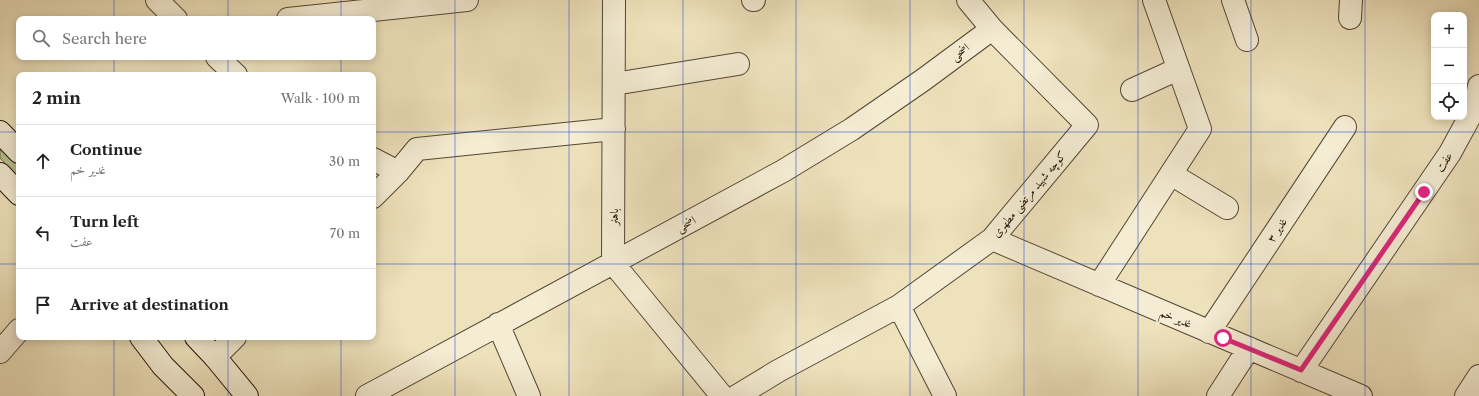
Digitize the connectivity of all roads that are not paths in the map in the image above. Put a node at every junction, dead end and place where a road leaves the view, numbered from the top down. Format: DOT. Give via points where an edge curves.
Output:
graph roads {
  1 [pos="157,0"];
  2 [pos="467,0"];
  3 [pos="614,0"];
  4 [pos="968,0"];
  5 [pos="1233,0"];
  6 [pos="1157,10"];
  7 [pos="173,16"];
  8 [pos="316,16"];
  9 [pos="992,29"];
  10 [pos="1247,40"];
  11 [pos="220,60"];
  12 [pos="738,64"];
  13 [pos="1178,69"];
  14 [pos="233,72"];
  15 [pos="614,84"];
  16 [pos="1479,86"];
  17 [pos="1132,90"];
  18 [pos="1344,127"];
  19 [pos="614,129"];
  20 [pos="0,132"];
  21 [pos="16,149"];
  22 [pos="376,161"];
  23 [pos="398,172"];
  24 [pos="0,174"];
  25 [pos="1171,174"];
  26 [pos="16,191"];
  27 [pos="376,194"];
  28 [pos="1227,208"];
  29 [pos="992,239"];
  30 [pos="613,263"];
  31 [pos="1099,285"];
  32 [pos="899,306"];
  33 [pos="498,324"];
  34 [pos="1210,332"];
  35 [pos="16,333"];
  36 [pos="143,340"];
  37 [pos="199,340"];
  38 [pos="232,340"];
  39 [pos="1249,348"];
  40 [pos="0,352"];
  41 [pos="215,357"];
  42 [pos="1301,370"];
  43 [pos="1479,376"];
  44 [pos="193,396"];
  45 [pos="247,396"];
  46 [pos="367,396"];
  47 [pos="529,396"];
  48 [pos="722,396"];
  49 [pos="737,396"];
  50 [pos="945,396"];
  51 [pos="1218,396"];
  52 [pos="1361,396"];
  53 [pos="1466,396"];
  1 -- 7 [label="street"];
  2 -- 8 [label="street"];
  3 -- 15 [label="street, باهنر"];
  4 -- 9 [label="street, کوچه شهید مرتضی مطهری"];
  5 -- 10 [label="street"];
  6 -- 13 [label="street"];
  9 -- 29 [label="street, کوچه شهید مرتضی مطهری" via="1086,125"];
  9 -- 30 [label="street, اضحی" via="852,129 783,171"];
  11 -- 14 [label="street"];
  12 -- 15 [label="street"];
  13 -- 17 [label="street"];
  13 -- 25 [label="street" via="1200,129"];
  15 -- 19 [label="street, باهنر"];
  16 -- 42 [label="street, عفت" via="1475,107 1450,153"];
  18 -- 34 [label="street, غدیر ۳"];
  19 -- 23 [label="street" via="417,149"];
  19 -- 30 [label="street, باهنر"];
  20 -- 21 [label="street"];
  22 -- 23 [label="street"];
  23 -- 27 [label="street"];
  24 -- 26 [label="street"];
  25 -- 28 [label="street"];
  25 -- 31 [label="street"];
  29 -- 31 [label="street, غدیر خم"];
  29 -- 32 [label="street, کوچه شهید مرتضی مطهری"];
  30 -- 33 [label="street, اضحی"];
  30 -- 48 [label="street"];
  31 -- 34 [label="street, غدیر خم"];
  32 -- 49 [label="street, کوچه شهید مرتضی مطهری"];
  32 -- 50 [label="street"];
  33 -- 46 [label="street, اضحی"];
  33 -- 47 [label="street"];
  34 -- 39 [label="street, غدیر خم"];
  35 -- 40 [label="street"];
  36 -- 44 [label="street" via="163,366"];
  37 -- 41 [label="street"];
  38 -- 41 [label="street"];
  39 -- 42 [label="street, غدیر خم"];
  39 -- 51 [label="street"];
  41 -- 45 [label="street"];
  42 -- 52 [label="street, غدیر خم"];
  43 -- 53 [label="street"];
}
